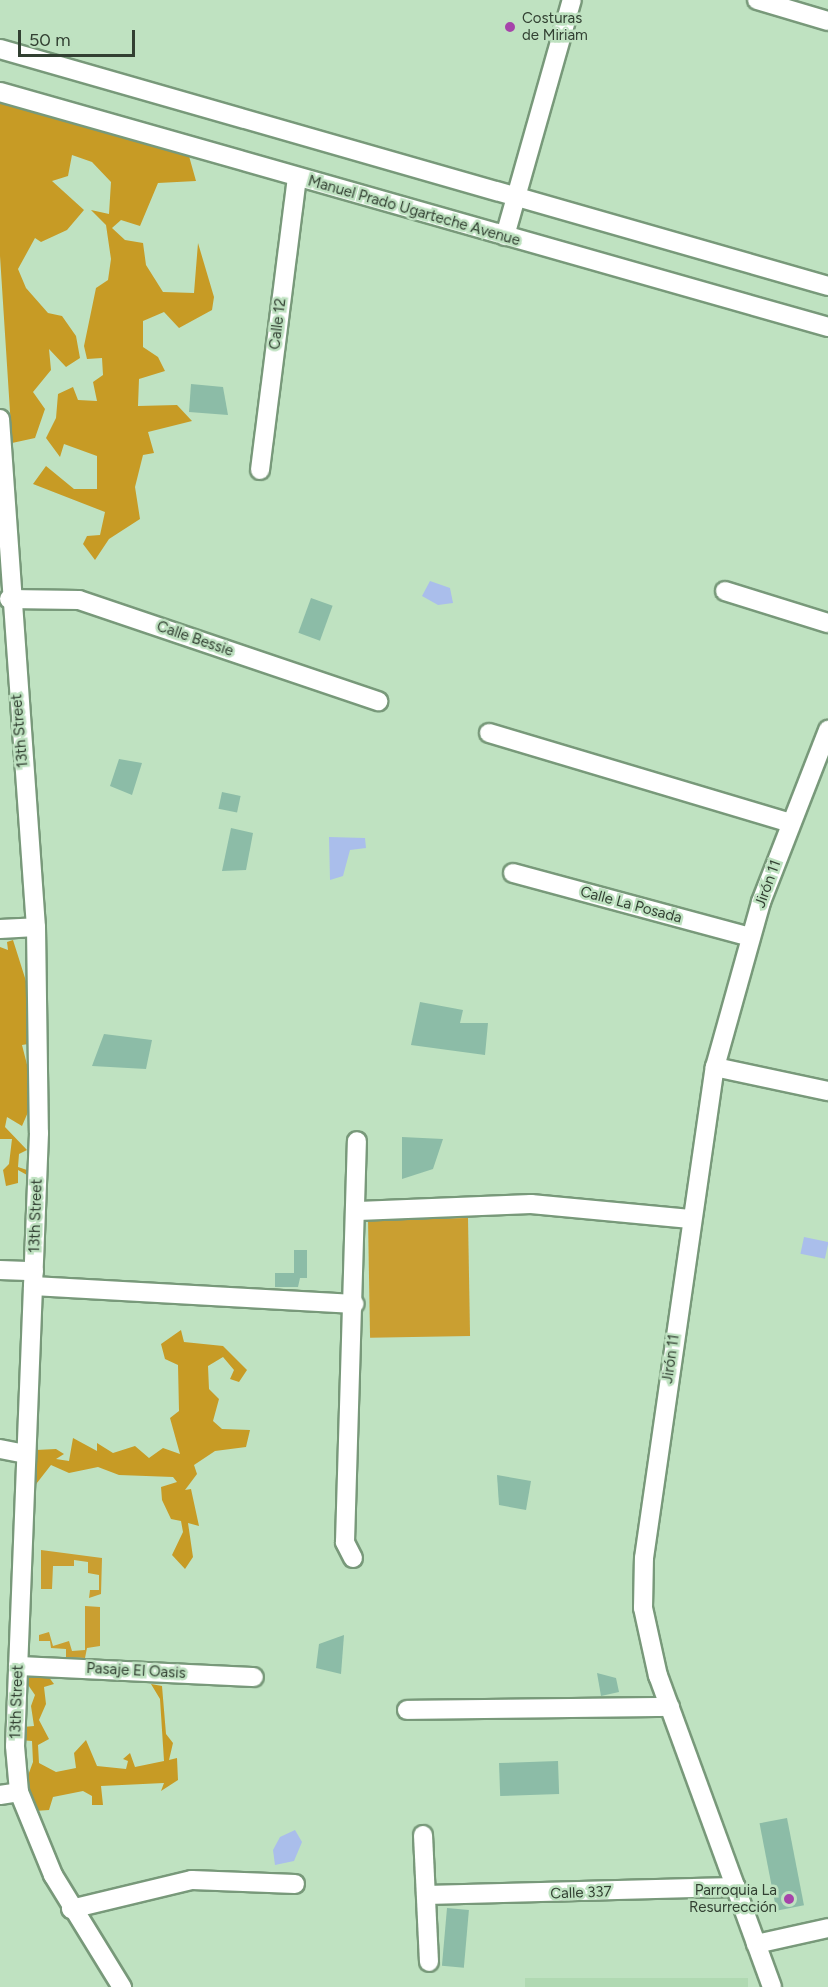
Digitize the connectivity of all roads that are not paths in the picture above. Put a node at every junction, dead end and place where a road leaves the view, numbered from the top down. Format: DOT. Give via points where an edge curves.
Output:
graph roads {
  1 [pos="572,0"];
  2 [pos="757,0"];
  3 [pos="828,21"];
  4 [pos="0,50"];
  5 [pos="0,92"];
  6 [pos="297,177"];
  7 [pos="514,200"];
  8 [pos="505,236"];
  9 [pos="828,286"];
  10 [pos="828,327"];
  11 [pos="0,419"];
  12 [pos="260,470"];
  13 [pos="725,591"];
  14 [pos="9,599"];
  15 [pos="828,623"];
  16 [pos="378,701"];
  17 [pos="828,730"];
  18 [pos="489,733"];
  19 [pos="791,823"];
  20 [pos="513,873"];
  21 [pos="36,927"];
  22 [pos="0,929"];
  23 [pos="750,937"];
  24 [pos="715,1067"];
  25 [pos="828,1091"];
  26 [pos="357,1141"];
  27 [pos="358,1211"];
  28 [pos="690,1219"];
  29 [pos="0,1270"];
  30 [pos="33,1279"];
  31 [pos="354,1304"];
  32 [pos="0,1449"];
  33 [pos="26,1454"];
  34 [pos="353,1558"];
  35 [pos="18,1666"];
  36 [pos="254,1677"];
  37 [pos="670,1707"];
  38 [pos="407,1710"];
  39 [pos="7,1750"];
  40 [pos="19,1792"];
  41 [pos="0,1795"];
  42 [pos="423,1835"];
  43 [pos="295,1884"];
  44 [pos="736,1887"];
  45 [pos="426,1895"];
  46 [pos="71,1909"];
  47 [pos="828,1928"];
  48 [pos="756,1944"];
  49 [pos="429,1962"];
  50 [pos="123,1987"];
  51 [pos="772,1987"];
  1 -- 7 [label="street"];
  2 -- 3 [label="street"];
  4 -- 7 [label="street"];
  5 -- 6 [label="street, Manuel Prado Ugarteche Avenue"];
  6 -- 8 [label="street, Manuel Prado Ugarteche Avenue"];
  6 -- 12 [label="street, Calle 12"];
  7 -- 8 [label="street"];
  7 -- 9 [label="street"];
  8 -- 10 [label="street, Manuel Prado Ugarteche Avenue"];
  11 -- 14 [label="street, 13th Street"];
  13 -- 15 [label="street"];
  14 -- 16 [label="street, Calle Bessie" via="79,600"];
  14 -- 21 [label="street, 13th Street"];
  17 -- 19 [label="street, Jirón 11"];
  18 -- 19 [label="street"];
  19 -- 23 [label="street, Jirón 11"];
  20 -- 23 [label="street, Calle La Posada"];
  21 -- 22 [label="street"];
  21 -- 30 [label="street, 13th Street" via="39,1133"];
  23 -- 24 [label="street, Jirón 11"];
  24 -- 25 [label="street"];
  24 -- 28 [label="street, Jirón 11"];
  26 -- 27 [label="street"];
  27 -- 28 [label="street" via="531,1204"];
  27 -- 31 [label="street"];
  28 -- 37 [label="street, Jirón 11" via="644,1558 642,1608"];
  29 -- 30 [label="street"];
  30 -- 31 [label="street"];
  30 -- 33 [label="street, 13th Street"];
  31 -- 34 [label="street" via="345,1542"];
  32 -- 33 [label="street"];
  33 -- 35 [label="street, 13th Street"];
  35 -- 36 [label="street, Pasaje El Oasis"];
  35 -- 39 [label="street, 13th Street"];
  37 -- 38 [label="street"];
  37 -- 44 [label="street, Jirón 11"];
  39 -- 40 [label="street, 13th Street"];
  40 -- 41 [label="street"];
  40 -- 46 [label="street, 13th Street"];
  42 -- 45 [label="street"];
  43 -- 46 [label="street" via="192,1880"];
  44 -- 45 [label="street, Calle 337"];
  44 -- 48 [label="street, Jirón 11"];
  45 -- 49 [label="street"];
  46 -- 50 [label="street, 13th Street"];
  47 -- 48 [label="street"];
  48 -- 51 [label="street, Jirón 11"];
}
